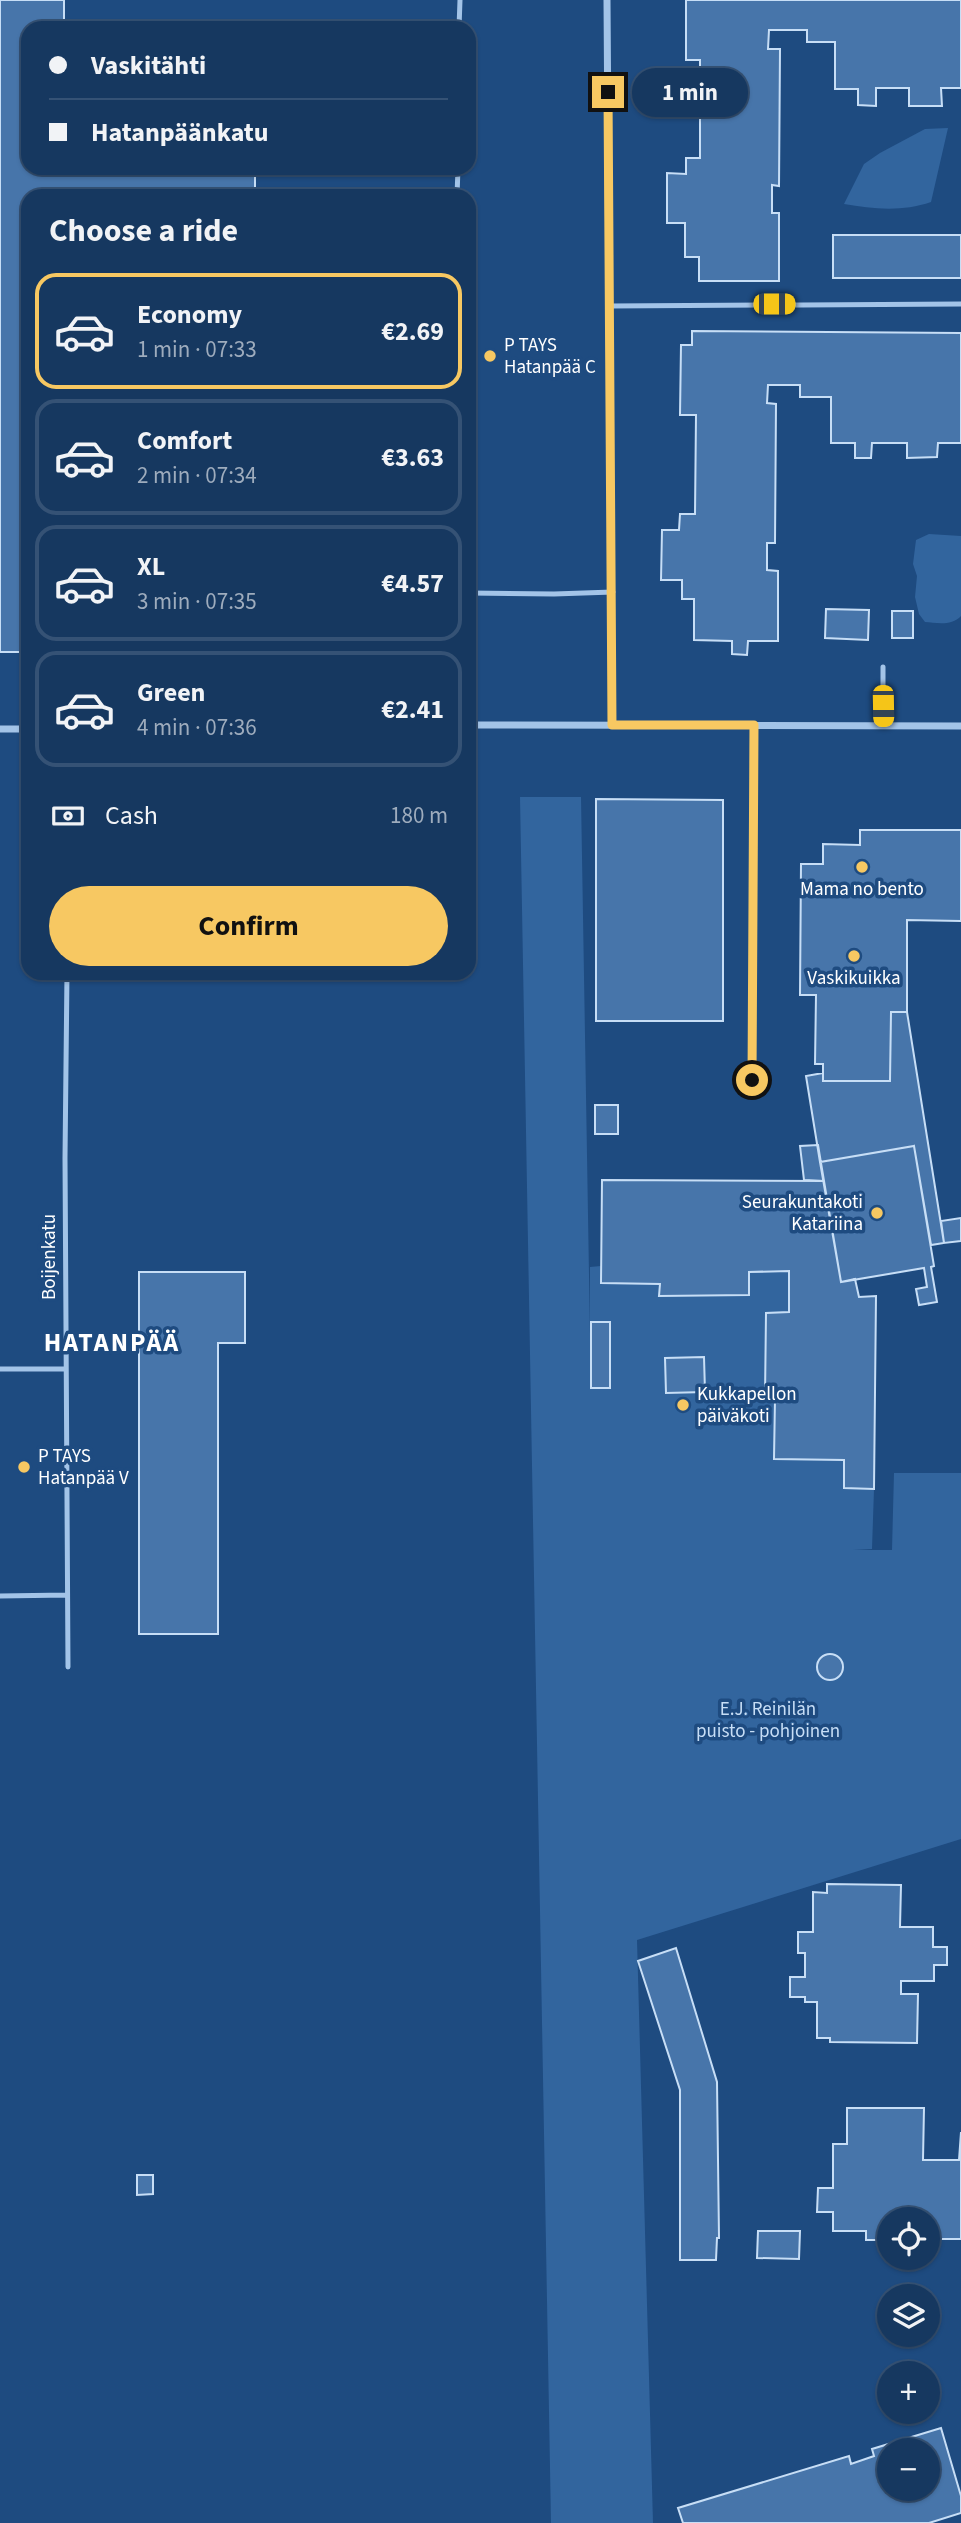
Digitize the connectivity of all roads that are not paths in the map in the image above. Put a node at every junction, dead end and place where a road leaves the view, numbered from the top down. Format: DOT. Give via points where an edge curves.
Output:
graph roads {
  1 [pos="460,0"];
  2 [pos="607,0"];
  3 [pos="459,21"];
  4 [pos="961,304"];
  5 [pos="610,306"];
  6 [pos="613,592"];
  7 [pos="476,593"];
  8 [pos="883,667"];
  9 [pos="476,725"];
  10 [pos="612,725"];
  11 [pos="754,725"];
  12 [pos="883,726"];
  13 [pos="961,726"];
  14 [pos="0,729"];
  15 [pos="21,729"];
  16 [pos="67,980"];
  17 [pos="752,1080"];
  18 [pos="0,1369"];
  19 [pos="65,1369"];
  20 [pos="67,1595"];
  21 [pos="0,1596"];
  22 [pos="68,1667"];
  1 -- 3 [label="lane"];
  2 -- 5 [label="street"];
  4 -- 5 [label="lane"];
  5 -- 6 [label="street"];
  6 -- 7 [label="lane"];
  6 -- 10 [label="street"];
  8 -- 12 [label="lane"];
  9 -- 10 [label="street"];
  10 -- 11 [label="street"];
  11 -- 12 [label="street"];
  11 -- 17 [label="lane"];
  12 -- 13 [label="street"];
  14 -- 15 [label="street"];
  16 -- 19 [label="lane, Boijenkatu"];
  18 -- 19 [label="lane"];
  19 -- 20 [label="lane, Boijenkatu"];
  20 -- 21 [label="lane"];
  20 -- 22 [label="lane, Boijenkatu"];
}
